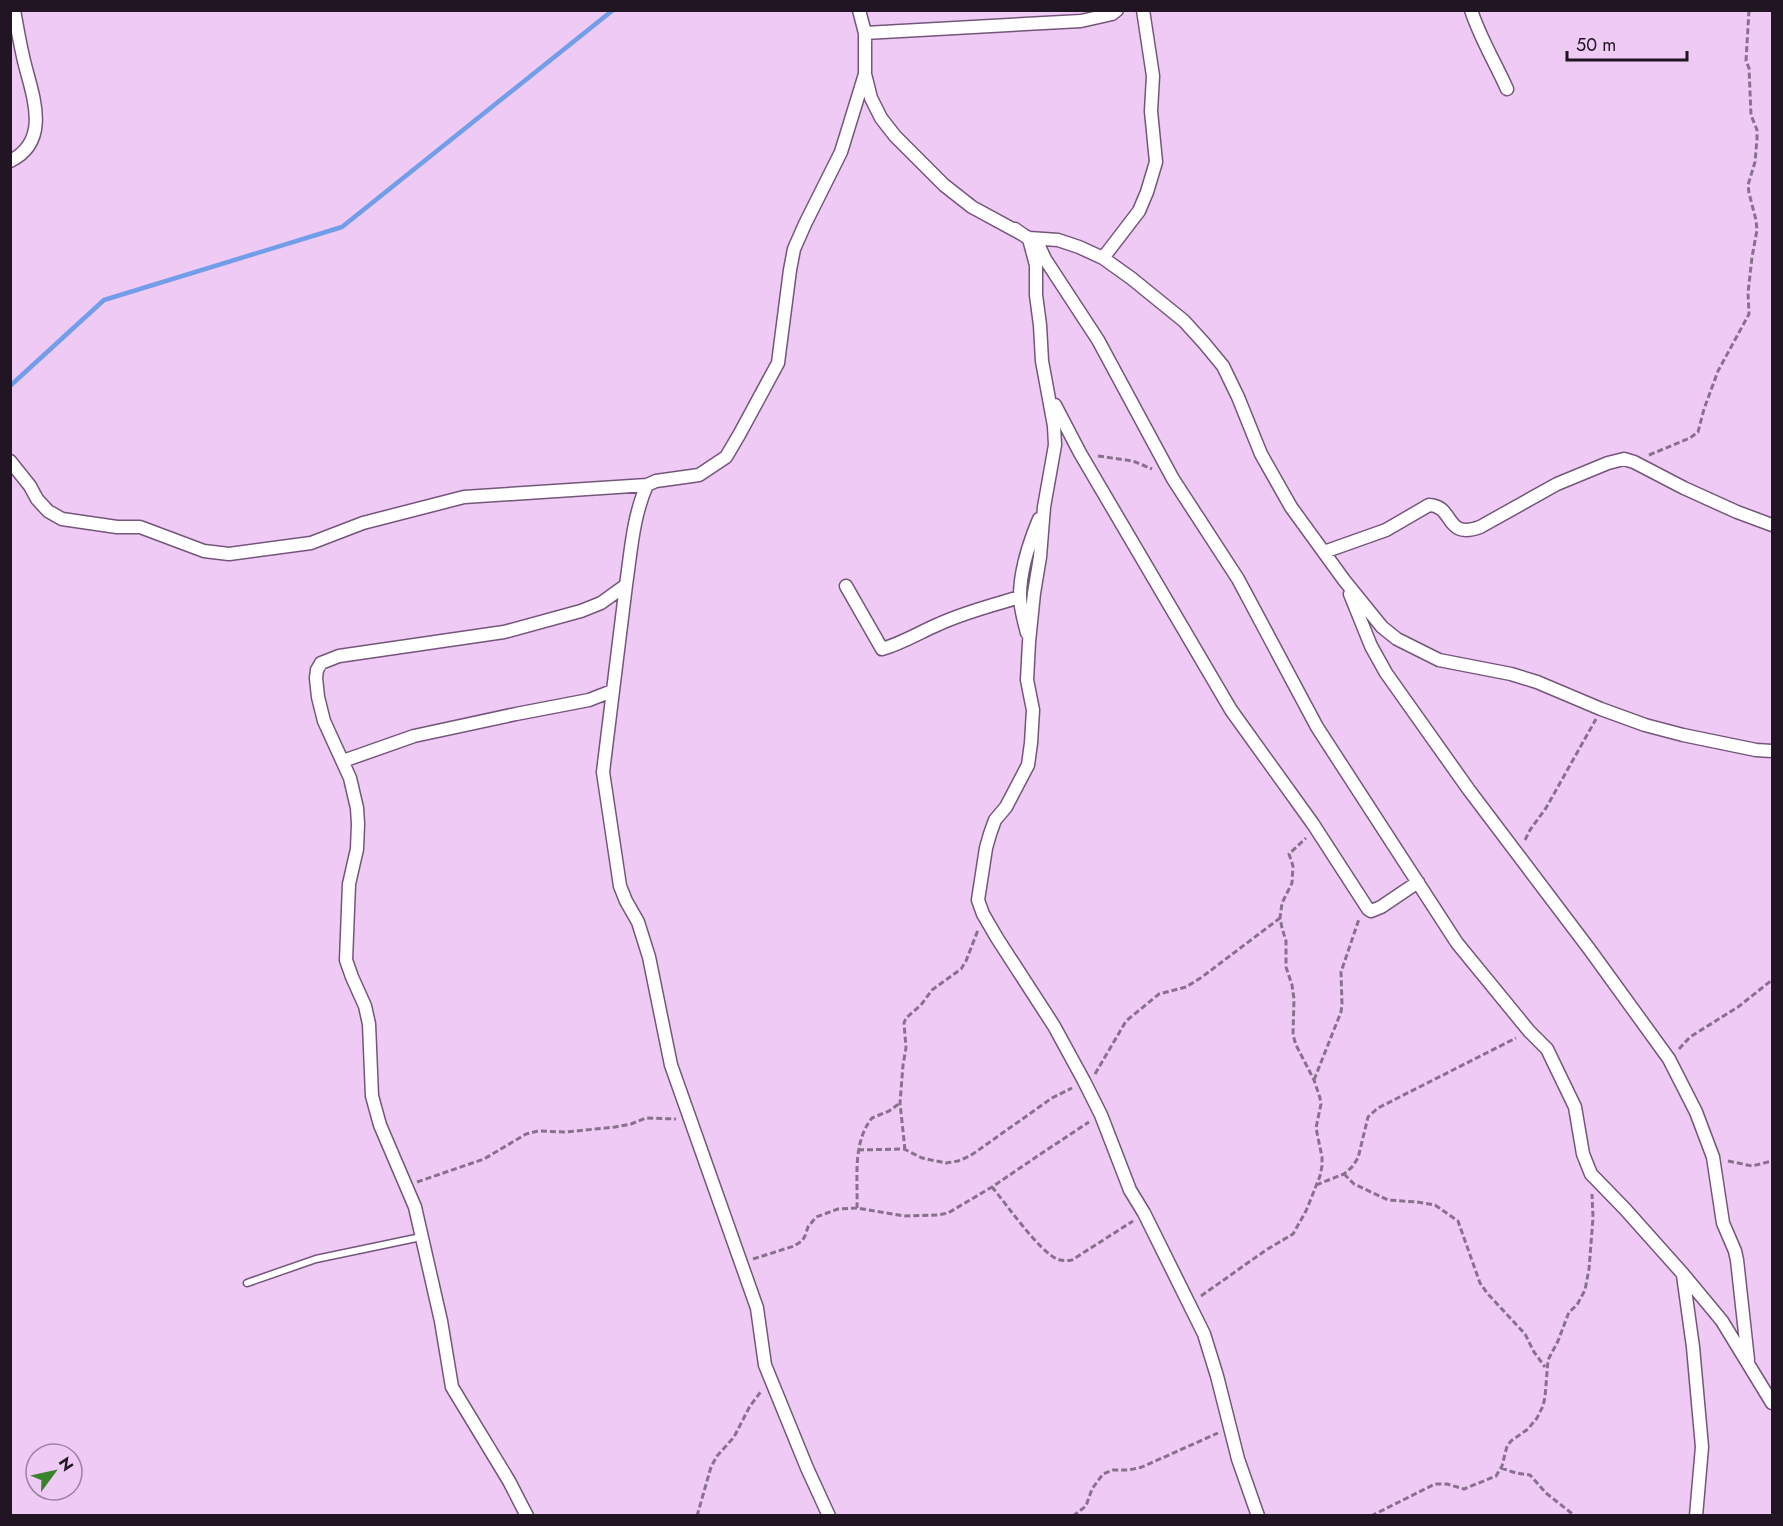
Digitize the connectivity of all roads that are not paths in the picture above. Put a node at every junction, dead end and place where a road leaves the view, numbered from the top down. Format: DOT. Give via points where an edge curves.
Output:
graph roads {
  1 [pos="14,10"];
  2 [pos="859,10"];
  3 [pos="1117,10"];
  4 [pos="1143,10"];
  5 [pos="1475,12"];
  6 [pos="865,33"];
  7 [pos="865,74"];
  8 [pos="1507,88"];
  9 [pos="10,161"];
  10 [pos="1015,230"];
  11 [pos="1029,238"];
  12 [pos="1103,258"];
  13 [pos="1049,393"];
  14 [pos="10,460"];
  15 [pos="647,485"];
  16 [pos="1044,507"];
  17 [pos="1773,525"];
  18 [pos="1324,552"];
  19 [pos="1344,580"];
  20 [pos="626,585"];
  21 [pos="846,586"];
  22 [pos="1020,597"];
  23 [pos="1029,642"];
  24 [pos="612,691"];
  25 [pos="1773,751"];
  26 [pos="343,761"];
  27 [pos="1418,882"];
  28 [pos="421,1237"];
  29 [pos="1683,1274"];
  30 [pos="247,1283"];
  31 [pos="1749,1364"];
  32 [pos="1773,1402"];
  33 [pos="527,1515"];
  34 [pos="829,1515"];
  35 [pos="1258,1515"];
  36 [pos="1696,1515"];
  1 -- 9 [label="street" via="36,108 30,146"];
  2 -- 6 [label="street"];
  3 -- 6 [label="street" via="1081,21"];
  4 -- 12 [label="street" via="1153,76 1151,111 1156,162 1138,211"];
  5 -- 8 [label="street" via="1477,29"];
  6 -- 7 [label="street"];
  7 -- 10 [label="street" via="871,98 895,136 972,207"];
  7 -- 15 [label="street" via="841,152 794,249 778,363 726,457 699,475"];
  10 -- 11 [label="street"];
  10 -- 13 [label="street" via="1029,239 1036,265 1042,361"];
  11 -- 12 [label="street" via="1058,240"];
  11 -- 27 [label="street" via="1038,244 1098,340 1173,479 1238,579 1317,727"];
  12 -- 18 [label="street" via="1184,321 1223,366 1275,482"];
  13 -- 16 [label="street" via="1055,445"];
  13 -- 27 [label="street" via="1231,710 1368,909 1381,908"];
  14 -- 15 [label="street" via="48,512 62,519 140,527 204,551 229,554 311,543 363,523 464,497"];
  15 -- 20 [label="street" via="637,514"];
  16 -- 22 [label="street" via="1030,540"];
  16 -- 23 [label="street"];
  17 -- 18 [label="street" via="1623,459 1557,484 1471,530 1463,532 1441,509 1429,505 1386,530"];
  18 -- 19 [label="street"];
  19 -- 25 [label="street" via="1382,627 1439,660 1537,682 1645,725"];
  19 -- 31 [label="street" via="1386,673 1669,1059 1713,1157 1724,1223 1737,1260"];
  20 -- 24 [label="street"];
  20 -- 26 [label="street" via="601,603 581,611 504,632 339,656 321,663 316,678 318,697 324,721"];
  21 -- 22 [label="street" via="882,648 899,644 939,623"];
  22 -- 23 [label="street"];
  23 -- 35 [label="street" via="1033,718 1028,765 995,820 978,900 1086,1085 1130,1190 1204,1334 1238,1459"];
  24 -- 26 [label="street" via="589,700 414,736"];
  24 -- 34 [label="street" via="603,772 620,886 638,922 649,957 670,1065 757,1308 765,1365"];
  26 -- 28 [label="street" via="354,792 358,824 346,960 369,1024 372,1096 380,1125 415,1207"];
  27 -- 29 [label="street" via="1457,943 1547,1049 1575,1107 1583,1154 1591,1174"];
  28 -- 30 [label="lane" via="316,1259"];
  28 -- 33 [label="street" via="452,1387"];
  29 -- 31 [label="street" via="1722,1321"];
  29 -- 36 [label="street" via="1702,1447"];
  31 -- 32 [label="street"];
}
